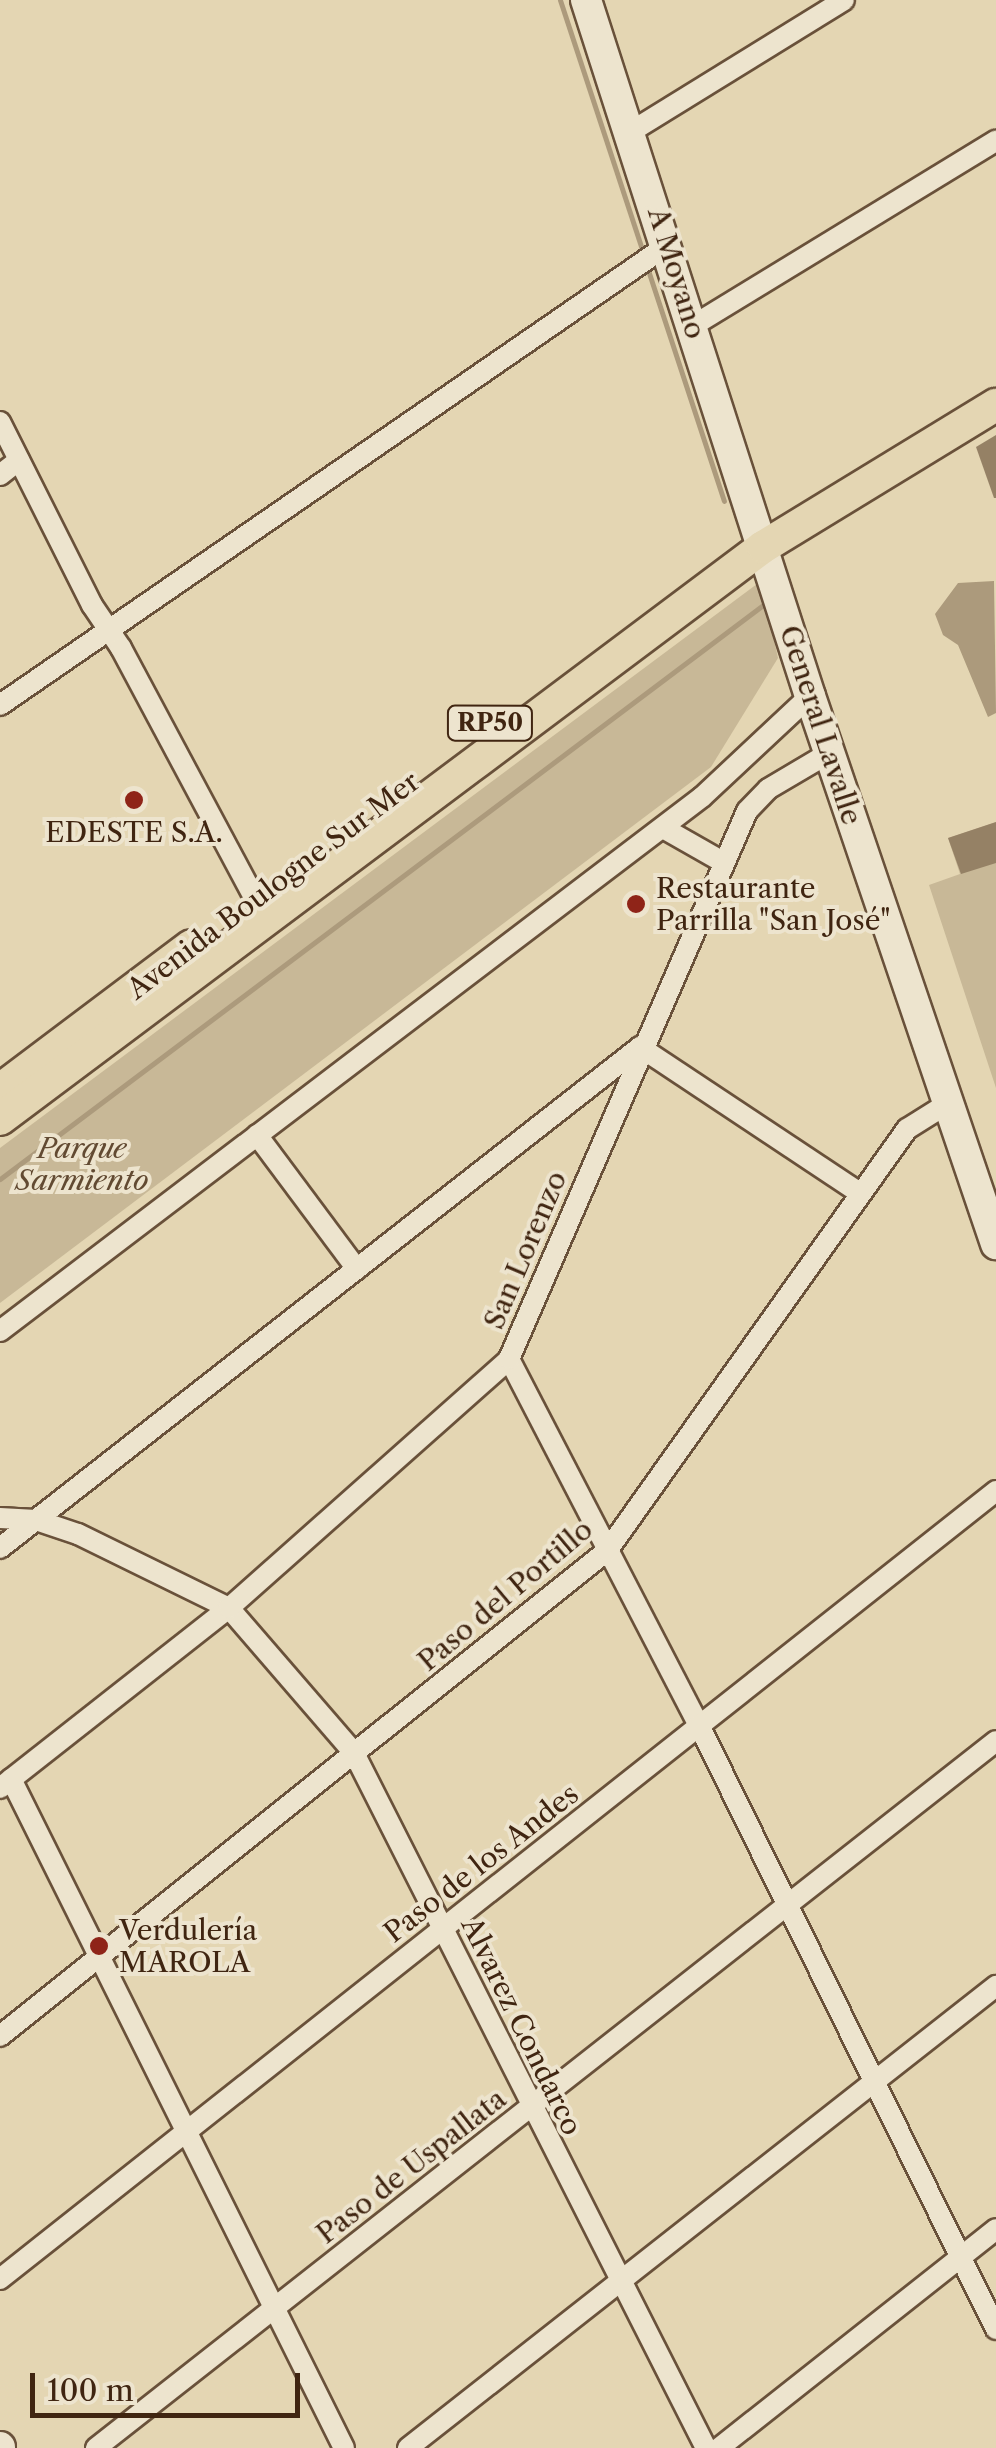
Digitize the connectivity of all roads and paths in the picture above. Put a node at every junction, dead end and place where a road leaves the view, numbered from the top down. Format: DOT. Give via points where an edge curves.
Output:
graph roads {
  1 [pos="586,0"];
  2 [pos="844,0"];
  3 [pos="632,130"];
  4 [pos="996,141"];
  5 [pos="669,244"];
  6 [pos="694,324"];
  7 [pos="996,380"];
  8 [pos="996,405"];
  9 [pos="0,422"];
  10 [pos="19,460"];
  11 [pos="0,474"];
  12 [pos="760,536"];
  13 [pos="106,626"];
  14 [pos="810,696"];
  15 [pos="0,705"];
  16 [pos="829,753"];
  17 [pos="663,828"];
  18 [pos="722,861"];
  19 [pos="260,908"];
  20 [pos="640,1047"];
  21 [pos="0,1090"];
  22 [pos="946,1104"];
  23 [pos="0,1119"];
  24 [pos="257,1136"];
  25 [pos="860,1193"];
  26 [pos="996,1244"];
  27 [pos="357,1269"];
  28 [pos="0,1330"];
  29 [pos="508,1359"];
  30 [pos="996,1491"];
  31 [pos="0,1518"];
  32 [pos="36,1520"];
  33 [pos="0,1548"];
  34 [pos="608,1551"];
  35 [pos="230,1608"];
  36 [pos="700,1726"];
  37 [pos="996,1741"];
  38 [pos="354,1753"];
  39 [pos="6,1784"];
  40 [pos="787,1905"];
  41 [pos="443,1927"];
  42 [pos="100,1958"];
  43 [pos="996,1986"];
  44 [pos="0,2036"];
  45 [pos="876,2081"];
  46 [pos="531,2106"];
  47 [pos="186,2132"];
  48 [pos="996,2229"];
  49 [pos="960,2257"];
  50 [pos="0,2279"];
  51 [pos="619,2282"];
  52 [pos="273,2310"];
  53 [pos="996,2330"];
  54 [pos="96,2448"];
  55 [pos="344,2448"];
  56 [pos="408,2448"];
  57 [pos="706,2448"];
  58 [pos="718,2448"];
  1 -- 3 [label="main road, A Moyano"];
  2 -- 3 [label="street"];
  3 -- 5 [label="main road, A Moyano"];
  4 -- 6 [label="street"];
  5 -- 6 [label="main road, A Moyano"];
  5 -- 13 [label="street"];
  6 -- 12 [label="main road, A Moyano"];
  7 -- 12 [label="main road, RP50"];
  8 -- 12 [label="main road, RP50"];
  9 -- 10 [label="street"];
  10 -- 11 [label="street"];
  10 -- 13 [label="street"];
  12 -- 14 [label="main road, General Lavalle"];
  12 -- 19 [label="main road, RP50"];
  13 -- 15 [label="street"];
  13 -- 19 [label="street"];
  14 -- 16 [label="main road, General Lavalle"];
  14 -- 17 [label="street"];
  16 -- 18 [label="street, San Lorenzo" via="768,790 748,811"];
  16 -- 22 [label="main road, General Lavalle"];
  17 -- 18 [label="street"];
  17 -- 24 [label="street"];
  18 -- 20 [label="street, San Lorenzo"];
  19 -- 21 [label="main road, Avenida Boulogne Sur Mer / RP50"];
  19 -- 23 [label="main road, RP50"];
  20 -- 25 [label="street"];
  20 -- 27 [label="street"];
  20 -- 29 [label="street, San Lorenzo"];
  22 -- 25 [label="street, Paso del Portillo" via="907,1129"];
  22 -- 26 [label="main road, General Lavalle"];
  24 -- 27 [label="street"];
  24 -- 28 [label="street"];
  25 -- 34 [label="street, Paso del Portillo"];
  27 -- 32 [label="street"];
  29 -- 34 [label="street"];
  29 -- 35 [label="street, San Lorenzo"];
  30 -- 36 [label="street, Paso de los Andes"];
  31 -- 32 [label="street, Alvarez Condarco"];
  32 -- 33 [label="street"];
  32 -- 35 [label="street, Alvarez Condarco" via="130,1554"];
  34 -- 36 [label="street"];
  34 -- 38 [label="street, Paso del Portillo"];
  35 -- 38 [label="street, Alvarez Condarco"];
  35 -- 39 [label="street, San Lorenzo"];
  36 -- 40 [label="street"];
  36 -- 41 [label="street, Paso de los Andes"];
  37 -- 40 [label="street, Paso de Uspallata"];
  38 -- 41 [label="street, Alvarez Condarco"];
  38 -- 42 [label="street, Paso del Portillo"];
  39 -- 42 [label="street"];
  40 -- 45 [label="street"];
  40 -- 46 [label="street, Paso de Uspallata"];
  41 -- 46 [label="street, Alvarez Condarco"];
  41 -- 47 [label="street, Paso de los Andes"];
  42 -- 44 [label="street, Paso del Portillo"];
  42 -- 47 [label="street"];
  43 -- 45 [label="street"];
  45 -- 49 [label="street"];
  45 -- 51 [label="street"];
  46 -- 51 [label="street, Alvarez Condarco"];
  46 -- 52 [label="street, Paso de Uspallata"];
  47 -- 50 [label="street, Paso de los Andes"];
  47 -- 52 [label="street"];
  48 -- 49 [label="street"];
  49 -- 53 [label="street"];
  49 -- 58 [label="street"];
  51 -- 56 [label="street"];
  51 -- 57 [label="street, Alvarez Condarco"];
  52 -- 54 [label="street, Paso de Uspallata"];
  52 -- 55 [label="street"];
}
